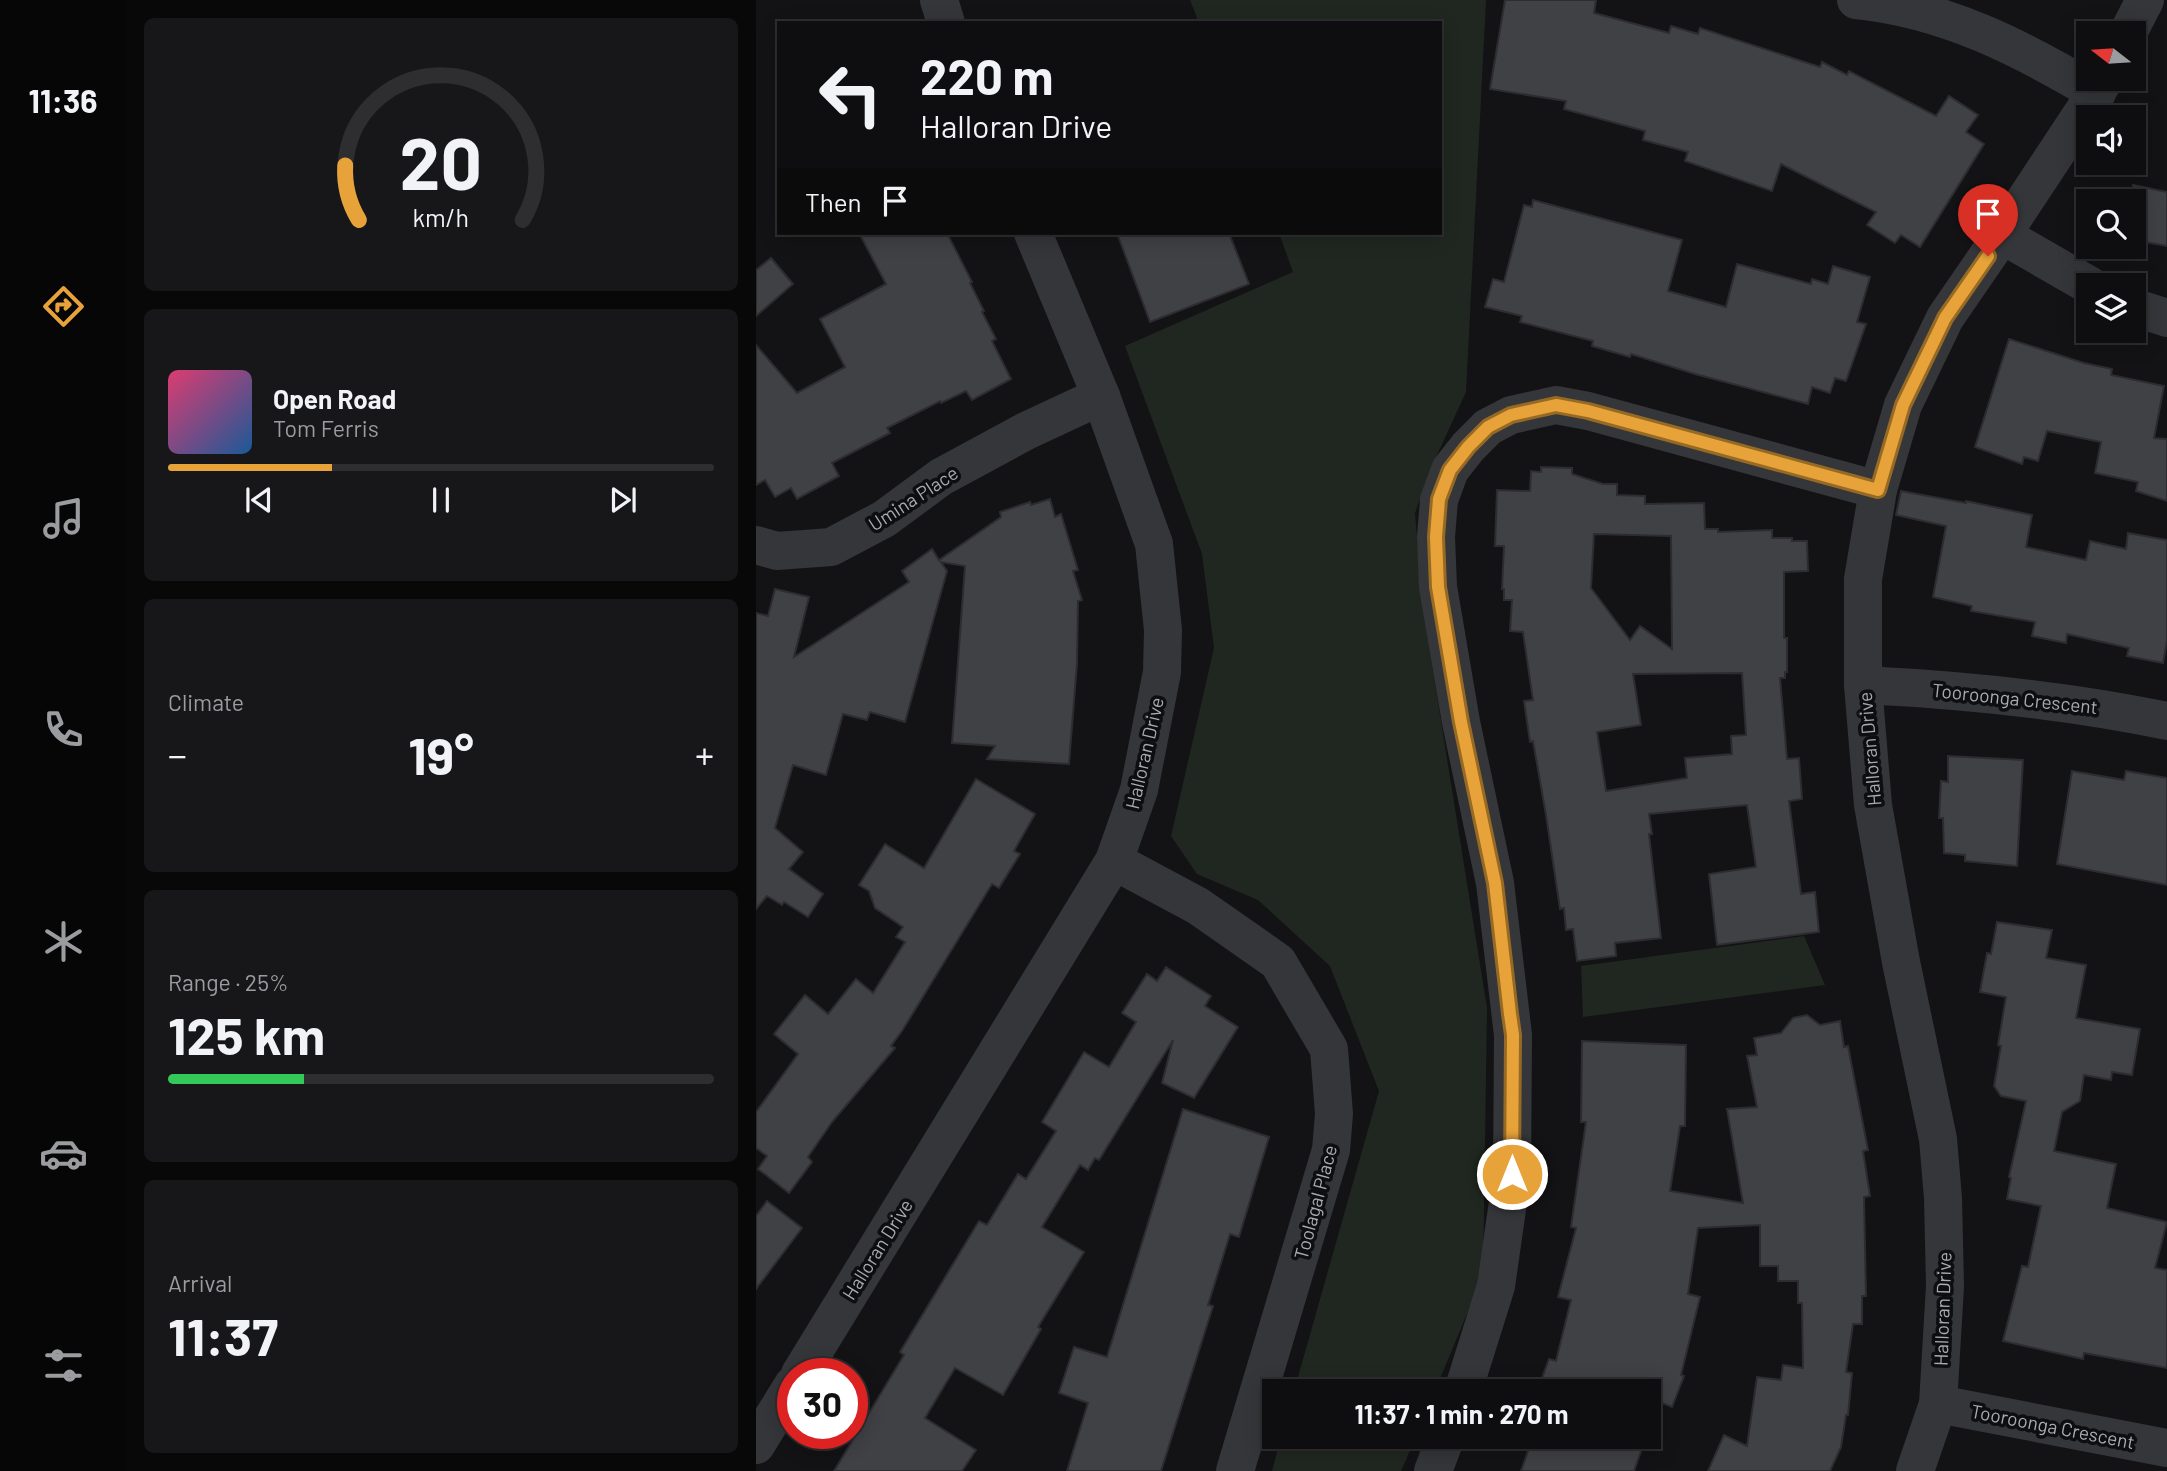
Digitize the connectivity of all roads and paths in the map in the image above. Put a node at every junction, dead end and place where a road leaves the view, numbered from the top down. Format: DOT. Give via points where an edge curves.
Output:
graph roads {
  1 [pos="939,0"];
  2 [pos="1856,0"];
  3 [pos="2145,0"];
  4 [pos="945,21"];
  5 [pos="2134,21"];
  6 [pos="2076,75"];
  7 [pos="2098,91"];
  8 [pos="1033,235"];
  9 [pos="2003,235"];
  10 [pos="2076,277"];
  11 [pos="2146,311"];
  12 [pos="2167,317"];
  13 [pos="1101,396"];
  14 [pos="1878,490"];
  15 [pos="756,545"];
  16 [pos="1863,685"];
  17 [pos="2167,720"];
  18 [pos="1114,861"];
  19 [pos="810,1358"];
  20 [pos="1467,1379"];
  21 [pos="1938,1404"];
  22 [pos="777,1411"];
  23 [pos="756,1445"];
  24 [pos="2167,1448"];
  25 [pos="1441,1449"];
  26 [pos="1235,1471"];
  27 [pos="1433,1471"];
  28 [pos="1915,1471"];
  1 -- 4 [label="street"];
  2 -- 6 [label="street" via="1893,4 1976,29"];
  3 -- 5 [label="street"];
  7 -- 9 [label="street, Halloran Drive"];
  8 -- 13 [label="street, Halloran Drive"];
  9 -- 10 [label="street"];
  9 -- 14 [label="street, Halloran Drive" via="1945,318 1903,405"];
  11 -- 12 [label="street"];
  13 -- 15 [label="street, Umina Place" via="941,477 884,519 831,547 777,551"];
  13 -- 18 [label="street, Halloran Drive" via="1154,544 1163,630 1161,672 1139,789"];
  14 -- 16 [label="street, Halloran Drive" via="1863,579"];
  14 -- 20 [label="street" via="1556,405 1511,415 1488,427 1450,470 1439,499 1438,587 1495,883 1513,1035 1512,1174 1496,1286"];
  16 -- 17 [label="street, Tooroonga Crescent" via="1958,690"];
  16 -- 21 [label="street, Halloran Drive" via="1873,805 1938,1139 1945,1286"];
  18 -- 19 [label="street, Halloran Drive"];
  18 -- 26 [label="street, Toolagal Place" via="1199,906 1278,962 1329,1049 1334,1114 1331,1150"];
  21 -- 24 [label="street, Tooroonga Crescent"];
  21 -- 28 [label="street, Halloran Drive"];
  22 -- 23 [label="street"];
  25 -- 27 [label="street"];
}
